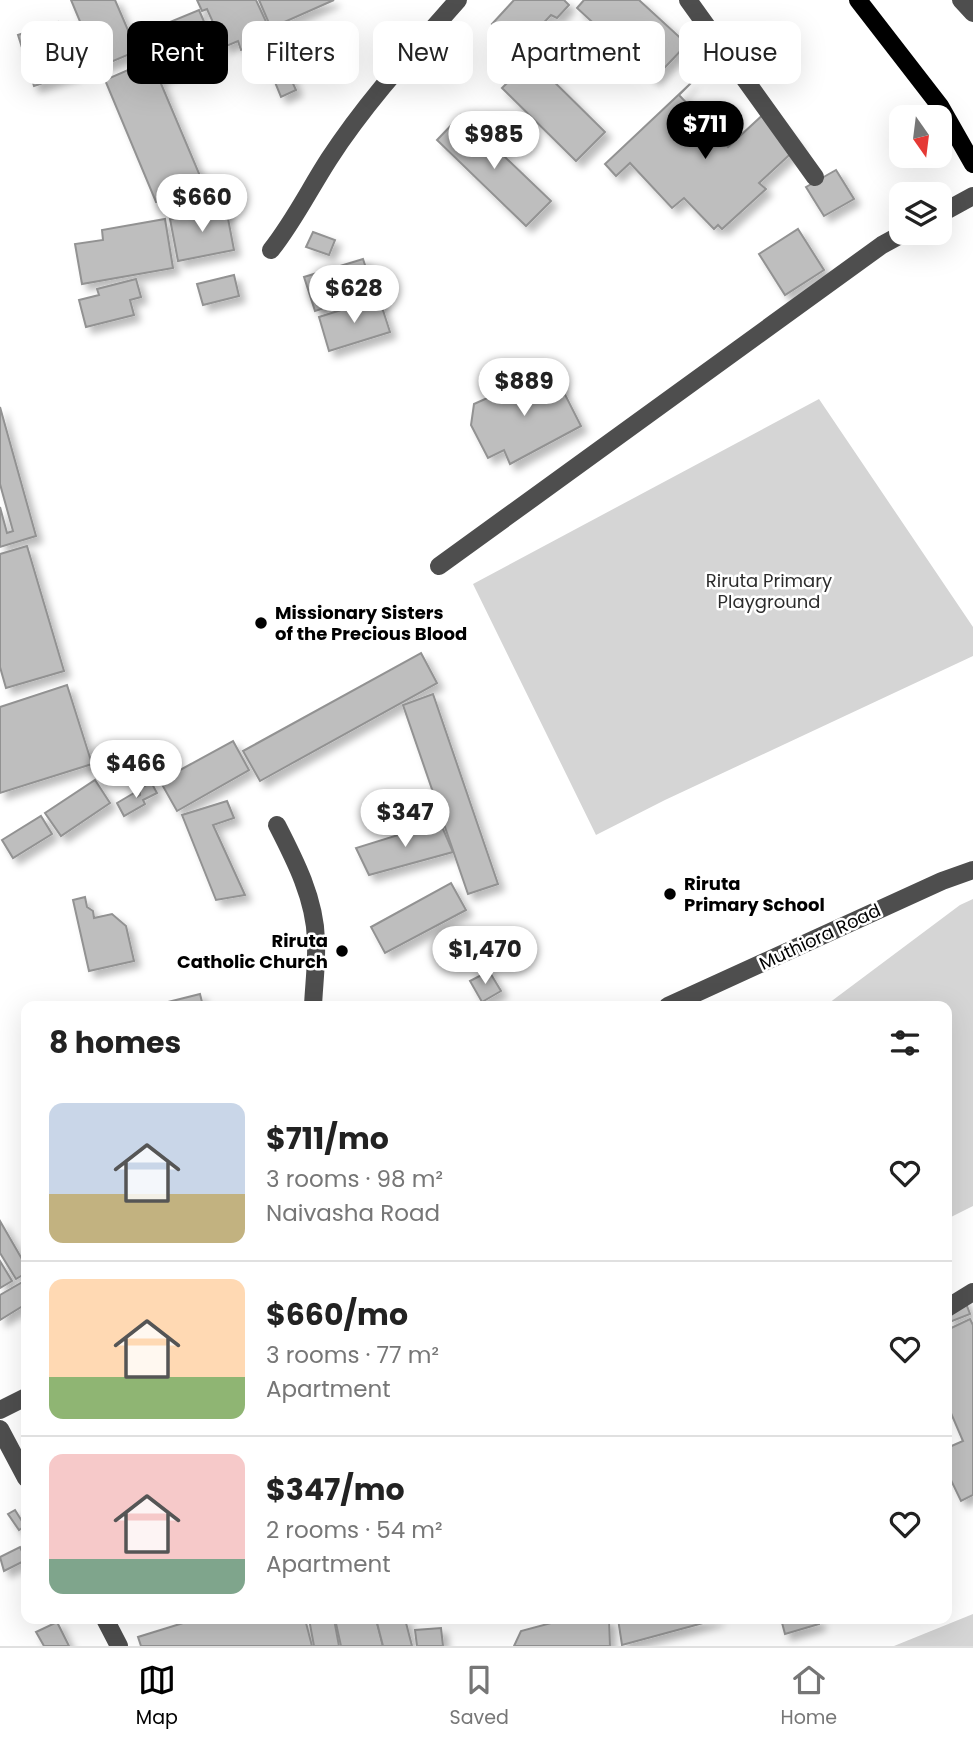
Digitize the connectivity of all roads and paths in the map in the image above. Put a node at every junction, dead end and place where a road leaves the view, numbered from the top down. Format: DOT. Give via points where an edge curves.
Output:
graph roads {
  1 [pos="458,0"];
  2 [pos="688,0"];
  3 [pos="858,0"];
  4 [pos="961,0"];
  5 [pos="973,13"];
  6 [pos="973,164"];
  7 [pos="815,177"];
  8 [pos="973,196"];
  9 [pos="952,207"];
  10 [pos="889,240"];
  11 [pos="271,250"];
  12 [pos="439,566"];
  13 [pos="277,825"];
  14 [pos="973,870"];
  15 [pos="313,1001"];
  16 [pos="679,1001"];
  17 [pos="973,1292"];
  18 [pos="952,1305"];
  19 [pos="21,1400"];
  20 [pos="0,1410"];
  21 [pos="0,1429"];
  22 [pos="21,1469"];
  23 [pos="108,1624"];
  24 [pos="119,1646"];
  1 -- 11 [label="street" via="397,68 329,158 293,222"];
  2 -- 7 [label="street"];
  3 -- 6 [label="main road" via="940,106"];
  4 -- 5 [label="street"];
  8 -- 9 [label="street"];
  10 -- 12 [label="street"];
  13 -- 15 [label="street" via="293,856 313,917"];
  14 -- 16 [label="street, Muthiora Road"];
  17 -- 18 [label="street"];
  19 -- 20 [label="street"];
  21 -- 22 [label="street"];
  23 -- 24 [label="street"];
}
